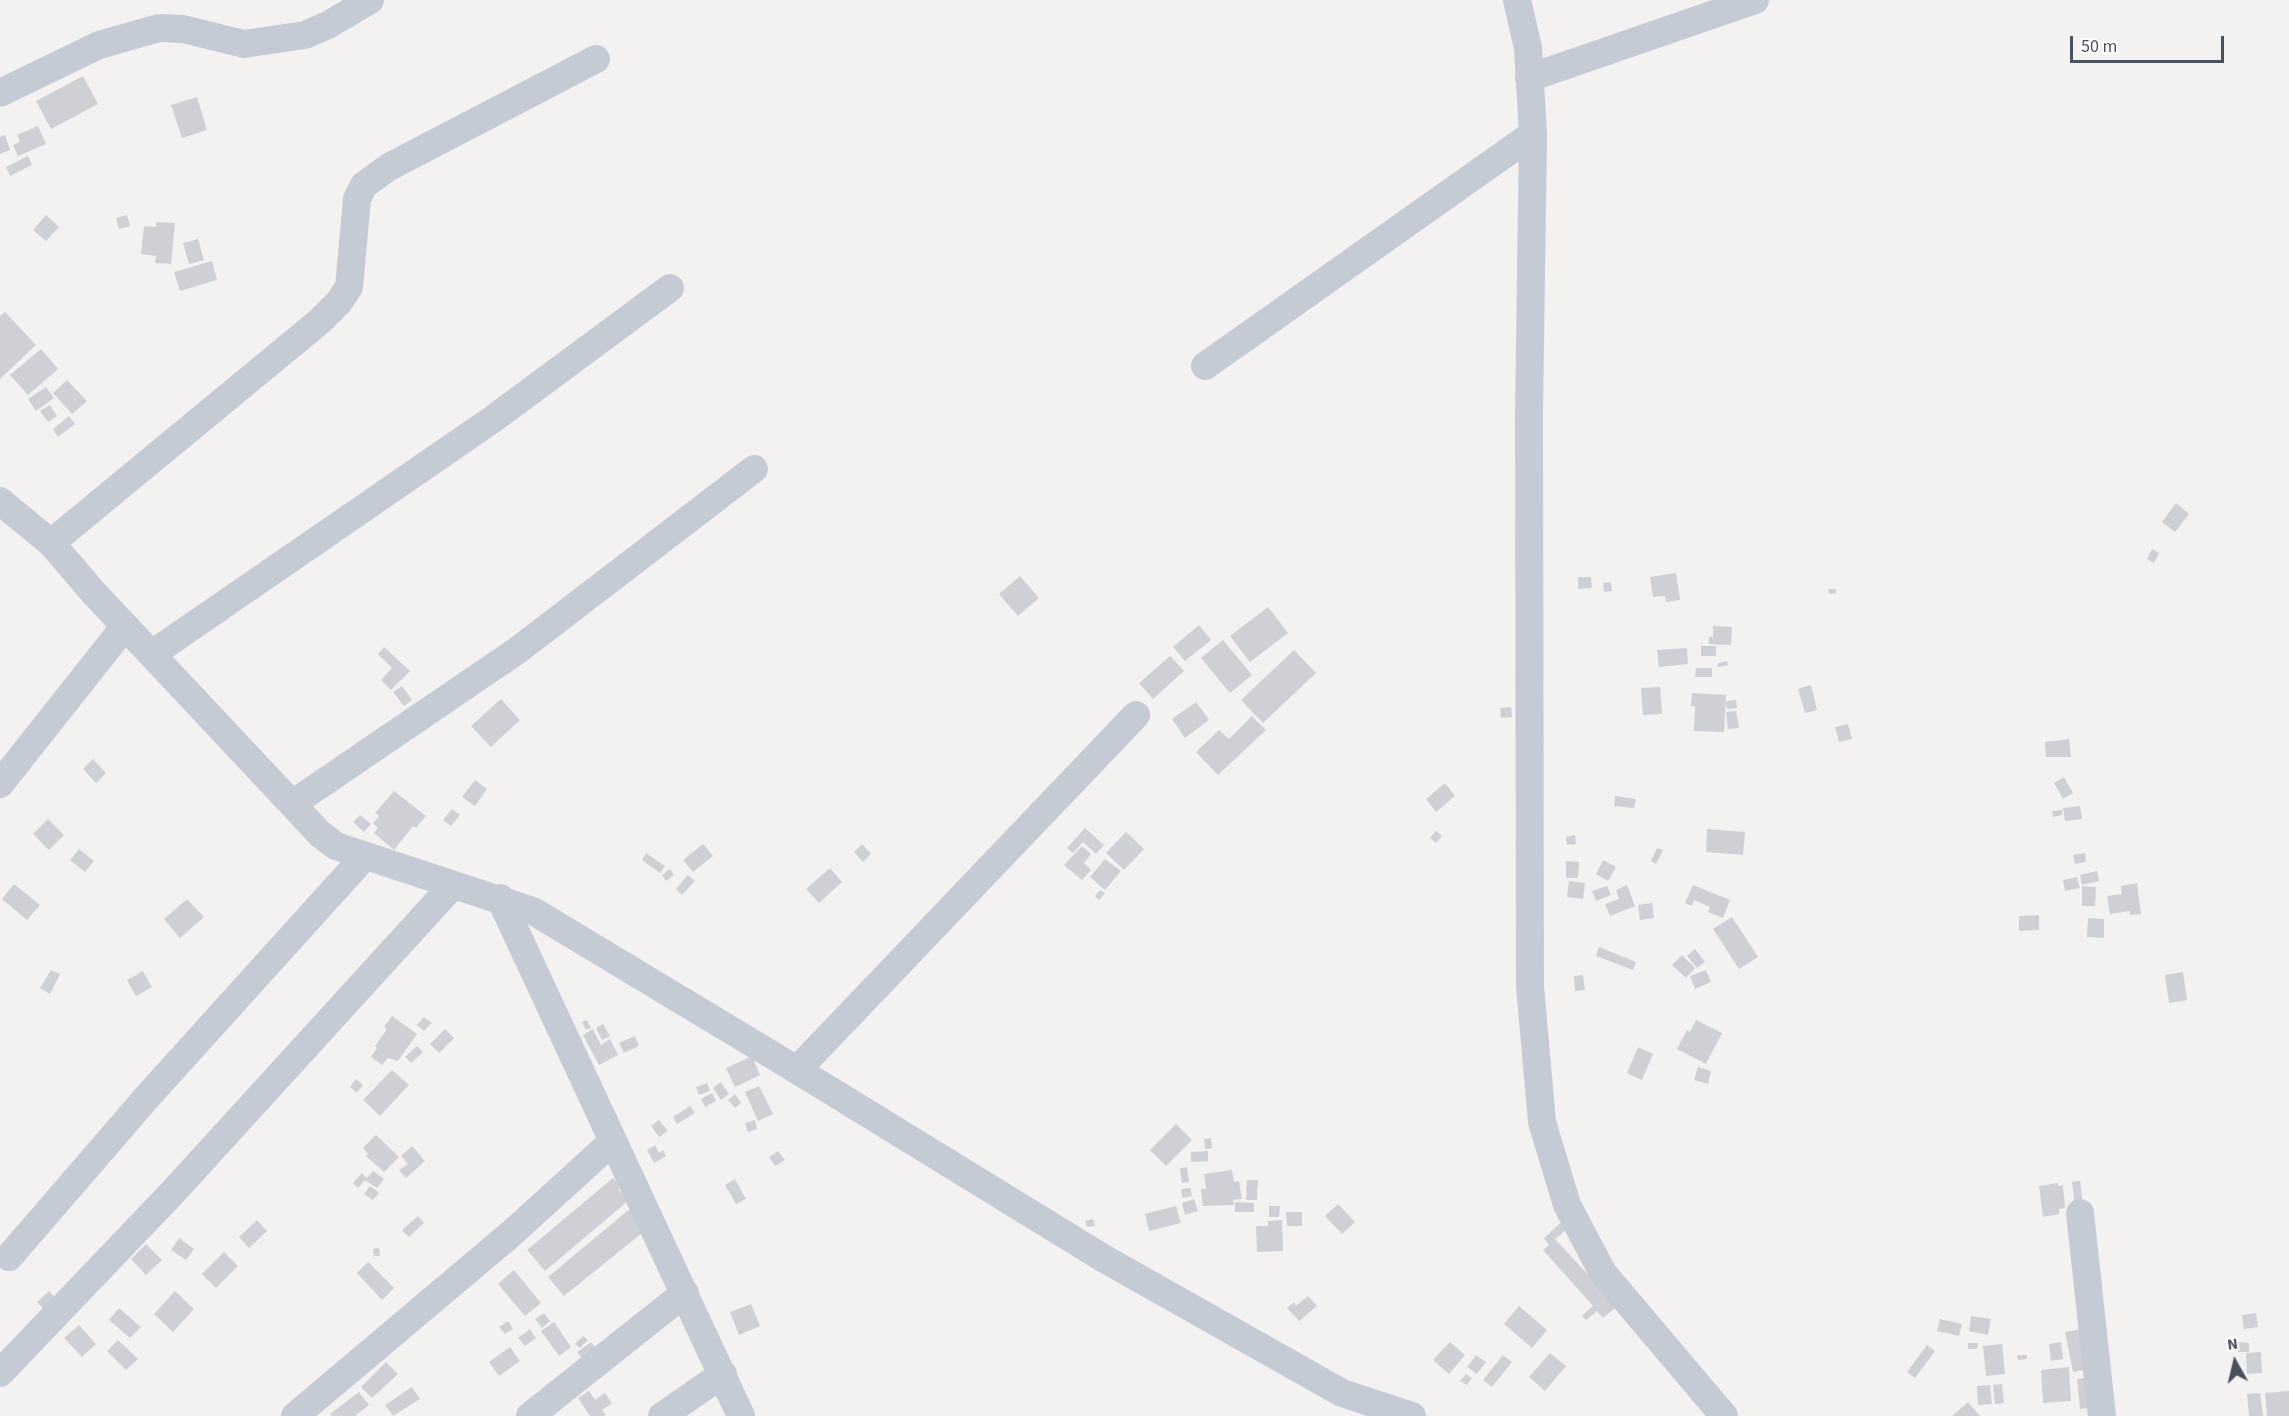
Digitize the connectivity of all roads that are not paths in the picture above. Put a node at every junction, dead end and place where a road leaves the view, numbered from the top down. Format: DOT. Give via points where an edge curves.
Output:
graph roads {
  1 [pos="370,0"];
  2 [pos="1517,0"];
  3 [pos="1755,0"];
  4 [pos="596,59"];
  5 [pos="1529,78"];
  6 [pos="0,93"];
  7 [pos="1533,134"];
  8 [pos="670,288"];
  9 [pos="1205,366"];
  10 [pos="754,469"];
  11 [pos="0,501"];
  12 [pos="51,543"];
  13 [pos="125,626"];
  14 [pos="152,654"];
  15 [pos="1136,715"];
  16 [pos="0,784"];
  17 [pos="292,804"];
  18 [pos="364,857"];
  19 [pos="453,885"];
  20 [pos="500,898"];
  21 [pos="797,1070"];
  22 [pos="613,1141"];
  23 [pos="2080,1212"];
  24 [pos="9,1257"];
  25 [pos="685,1293"];
  26 [pos="0,1373"];
  27 [pos="723,1374"];
  28 [pos="1342,1404"];
  29 [pos="295,1416"];
  30 [pos="530,1416"];
  31 [pos="662,1416"];
  32 [pos="741,1416"];
  33 [pos="1412,1416"];
  34 [pos="1724,1416"];
  35 [pos="2102,1416"];
  1 -- 6 [label="street" via="305,35 244,44 183,28 159,28 99,45"];
  2 -- 5 [label="street" via="1528,48"];
  3 -- 5 [label="street"];
  4 -- 12 [label="street" via="389,167 364,185 357,199 349,286 339,302"];
  5 -- 7 [label="street"];
  7 -- 9 [label="street"];
  7 -- 34 [label="street" via="1529,414 1530,986 1542,1122 1567,1204 1603,1273"];
  8 -- 14 [label="street" via="493,419"];
  10 -- 17 [label="street" via="518,650"];
  11 -- 12 [label="street"];
  12 -- 13 [label="street"];
  13 -- 14 [label="street"];
  13 -- 16 [label="street"];
  14 -- 17 [label="street"];
  15 -- 21 [label="street"];
  17 -- 18 [label="street" via="336,846"];
  18 -- 19 [label="street"];
  18 -- 24 [label="street"];
  19 -- 20 [label="street"];
  19 -- 26 [label="street" via="173,1192"];
  20 -- 21 [label="street" via="533,911"];
  20 -- 22 [label="street"];
  21 -- 28 [label="street"];
  22 -- 25 [label="street"];
  22 -- 29 [label="street" via="512,1233"];
  23 -- 35 [label="street"];
  25 -- 27 [label="street"];
  25 -- 30 [label="street"];
  27 -- 31 [label="street"];
  27 -- 32 [label="street"];
  28 -- 33 [label="street"];
}
